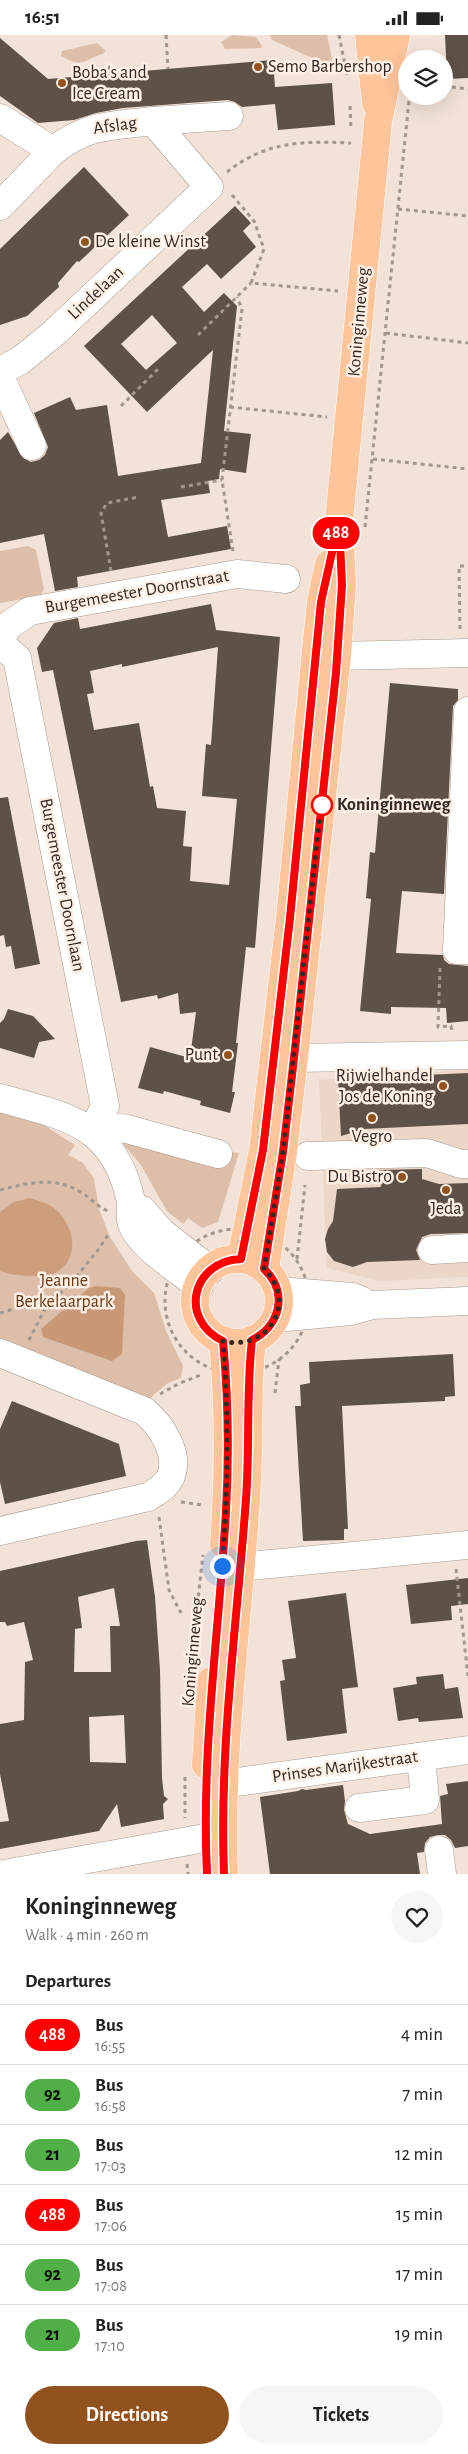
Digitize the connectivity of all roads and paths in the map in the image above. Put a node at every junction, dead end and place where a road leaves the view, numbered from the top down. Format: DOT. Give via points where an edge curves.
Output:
graph roads {
  1 [pos="166,35"];
  2 [pos="369,35"];
  3 [pos="396,35"];
  4 [pos="168,69"];
  5 [pos="453,88"];
  6 [pos="468,89"];
  7 [pos="229,116"];
  8 [pos="0,118"];
  9 [pos="153,121"];
  10 [pos="378,122"];
  11 [pos="351,143"];
  12 [pos="53,151"];
  13 [pos="214,183"];
  14 [pos="0,206"];
  15 [pos="398,209"];
  16 [pos="468,216"];
  17 [pos="251,283"];
  18 [pos="338,291"];
  19 [pos="238,297"];
  20 [pos="386,333"];
  21 [pos="198,335"];
  22 [pos="468,343"];
  23 [pos="158,369"];
  24 [pos="0,371"];
  25 [pos="0,377"];
  26 [pos="120,406"];
  27 [pos="230,407"];
  28 [pos="327,417"];
  29 [pos="32,446"];
  30 [pos="372,459"];
  31 [pos="468,469"];
  32 [pos="222,480"];
  33 [pos="181,487"];
  34 [pos="139,497"];
  35 [pos="339,521"];
  36 [pos="468,566"];
  37 [pos="237,574"];
  38 [pos="286,579"];
  39 [pos="116,596"];
  40 [pos="0,639"];
  41 [pos="0,644"];
  42 [pos="464,653"];
  43 [pos="337,655"];
  44 [pos="468,711"];
  45 [pos="463,950"];
  46 [pos="460,1055"];
  47 [pos="294,1058"];
  48 [pos="0,1098"];
  49 [pos="93,1131"];
  50 [pos="218,1154"];
  51 [pos="308,1156"];
  52 [pos="468,1164"];
  53 [pos="0,1190"];
  54 [pos="121,1205"];
  55 [pos="112,1229"];
  56 [pos="468,1248"];
  57 [pos="432,1250"];
  58 [pos="261,1273"];
  59 [pos="204,1278"];
  60 [pos="57,1295"];
  61 [pos="468,1301"];
  62 [pos="372,1305"];
  63 [pos="0,1313"];
  64 [pos="276,1318"];
  65 [pos="302,1332"];
  66 [pos="252,1340"];
  67 [pos="223,1341"];
  68 [pos="10,1357"];
  69 [pos="279,1359"];
  70 [pos="205,1365"];
  71 [pos="201,1375"];
  72 [pos="202,1380"];
  73 [pos="144,1411"];
  74 [pos="148,1497"];
  75 [pos="0,1531"];
  76 [pos="205,1546"];
  77 [pos="461,1546"];
  78 [pos="240,1567"];
  79 [pos="181,1613"];
  80 [pos="467,1649"];
  81 [pos="468,1676"];
  82 [pos="190,1678"];
  83 [pos="468,1750"];
  84 [pos="421,1757"];
  85 [pos="185,1768"];
  86 [pos="223,1784"];
  87 [pos="359,1808"];
  88 [pos="195,1830"];
  89 [pos="4,1874"];
  90 [pos="207,1874"];
  91 [pos="224,1874"];
  1 -- 4 [label="path"];
  2 -- 10 [label="main road, Koninginneweg"];
  3 -- 10 [label="main road, Koninginneweg"];
  5 -- 6 [label="path"];
  7 -- 9 [label="street, Afslag"];
  8 -- 12 [label="street"];
  9 -- 12 [label="street, Afslag" via="92,128 68,139"];
  9 -- 13 [label="street, Afslag"];
  10 -- 35 [label="main road, Koninginneweg"];
  11 -- 13 [label="path" via="308,141 286,144 244,160"];
  12 -- 14 [label="street, Afslag"];
  13 -- 17 [label="path" via="254,221 264,249"];
  13 -- 24 [label="street, Lindelaan" via="54,333 21,360"];
  15 -- 16 [label="path"];
  17 -- 18 [label="path"];
  17 -- 19 [label="path"];
  19 -- 21 [label="path"];
  19 -- 27 [label="path" via="242,309"];
  20 -- 22 [label="path"];
  23 -- 26 [label="path"];
  25 -- 29 [label="street"];
  27 -- 28 [label="path"];
  27 -- 32 [label="path"];
  30 -- 31 [label="path"];
  32 -- 33 [label="path"];
  32 -- 37 [label="path"];
  34 -- 39 [label="path" via="107,503 100,513"];
  35 -- 43 [label="main road, Koninginneweg" via="342,585"];
  35 -- 58 [label="main road, Koninginneweg" via="321,602 263,1150"];
  36 -- 42 [label="path" via="459,566"];
  37 -- 38 [label="street, Burgemeester Doornstraat"];
  37 -- 39 [label="street, Burgemeester Doornstraat"];
  39 -- 40 [label="street, Burgemeester Doornstraat" via="30,611 9,625"];
  41 -- 49 [label="street, Burgemeester Doornlaan" via="17,658 105,1106"];
  42 -- 43 [label="street"];
  43 -- 47 [label="main road, Koninginneweg"];
  44 -- 45 [label="street"];
  45 -- 46 [label="path" via="441,951 438,1027 451,1026"];
  46 -- 47 [label="street"];
  47 -- 58 [label="main road, Koninginneweg" via="283,1152"];
  48 -- 49 [label="street" via="70,1119"];
  49 -- 50 [label="street" via="112,1127 127,1129"];
  49 -- 54 [label="street" via="113,1153"];
  51 -- 52 [label="street" via="427,1153"];
  53 -- 54 [label="path" via="43,1181 78,1190 96,1206"];
  54 -- 59 [label="street" via="161,1232"];
  55 -- 60 [label="path" via="84,1267"];
  56 -- 57 [label="street"];
  58 -- 59 [label="main road" via="224,1261"];
  58 -- 62 [label="street" via="354,1297"];
  58 -- 64 [label="main road" via="279,1305"];
  59 -- 67 [label="main road" via="196,1300 198,1315 210,1333"];
  60 -- 63 [label="path"];
  60 -- 68 [label="path"];
  61 -- 62 [label="street"];
  62 -- 64 [label="street" via="351,1311"];
  64 -- 66 [label="main road" via="266,1332"];
  65 -- 69 [label="path"];
  66 -- 67 [label="main road"];
  66 -- 78 [label="main road"];
  67 -- 88 [label="main road, Koninginneweg" via="226,1509 208,1724"];
  68 -- 73 [label="street"];
  70 -- 71 [label="path"];
  71 -- 72 [label="path"];
  71 -- 73 [label="path" via="156,1396"];
  73 -- 74 [label="street" via="155,1420 172,1458 171,1475 163,1488"];
  74 -- 75 [label="street"];
  74 -- 79 [label="path" via="159,1516 169,1590"];
  76 -- 82 [label="path, Koninginneweg"];
  77 -- 78 [label="street"];
  77 -- 80 [label="path"];
  78 -- 86 [label="main road"];
  80 -- 81 [label="path"];
  83 -- 84 [label="street, Prinses Marijkestraat"];
  84 -- 86 [label="street, Prinses Marijkestraat"];
  84 -- 87 [label="street" via="425,1799"];
  85 -- 88 [label="path"];
  86 -- 91 [label="main road"];
  88 -- 89 [label="street"];
  88 -- 90 [label="main road, Koninginneweg"];
}
